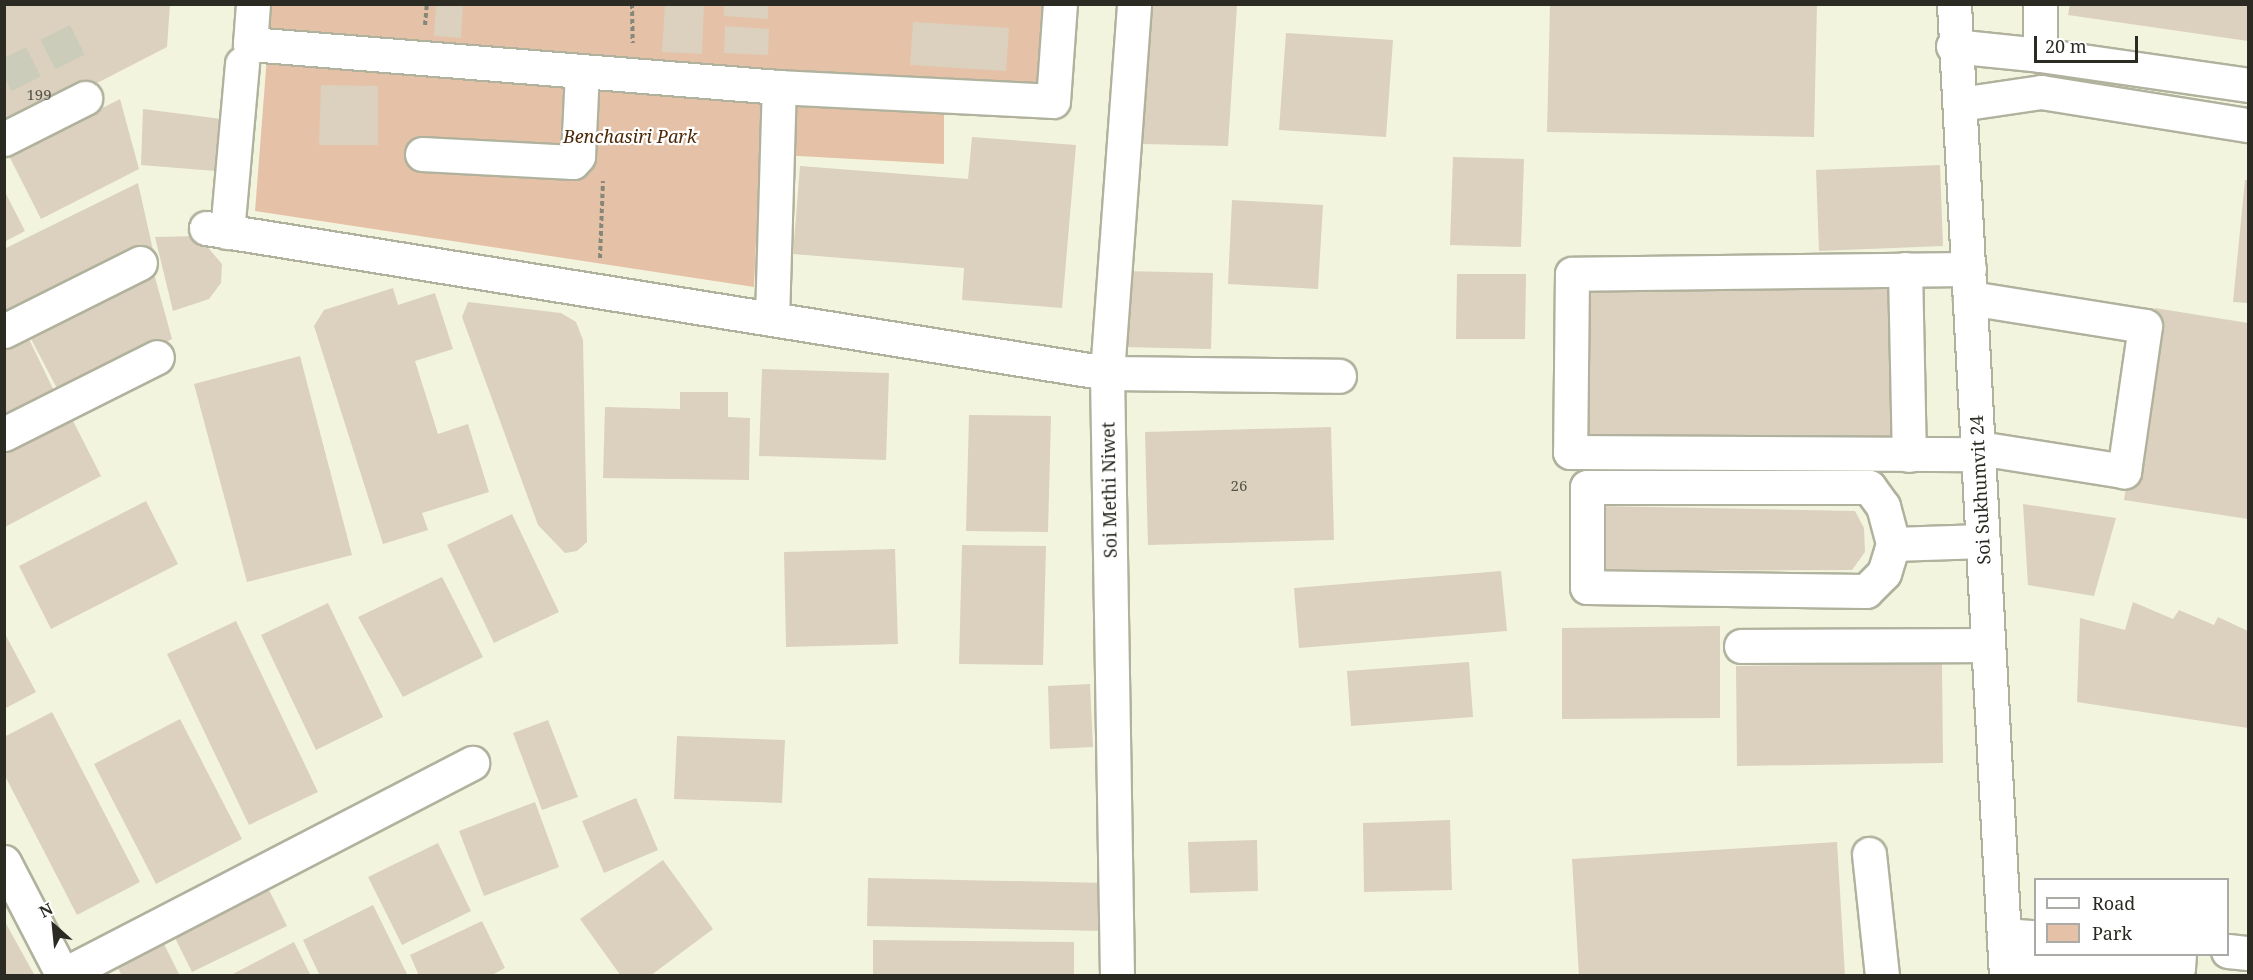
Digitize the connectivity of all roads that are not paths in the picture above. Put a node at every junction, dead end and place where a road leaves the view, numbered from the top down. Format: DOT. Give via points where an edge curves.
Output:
graph roads {
  1 [pos="253,4"];
  2 [pos="1060,4"];
  3 [pos="1134,4"];
  4 [pos="1954,4"];
  5 [pos="2040,4"];
  6 [pos="1953,45"];
  7 [pos="2040,55"];
  8 [pos="242,64"];
  9 [pos="582,72"];
  10 [pos="2248,85"];
  11 [pos="778,87"];
  12 [pos="85,98"];
  13 [pos="1960,104"];
  14 [pos="2248,125"];
  15 [pos="4,139"];
  16 [pos="422,154"];
  17 [pos="140,263"];
  18 [pos="1905,269"];
  19 [pos="1969,283"];
  20 [pos="772,319"];
  21 [pos="4,331"];
  22 [pos="157,357"];
  23 [pos="1107,373"];
  24 [pos="1339,376"];
  25 [pos="4,434"];
  26 [pos="1978,451"];
  27 [pos="1909,455"];
  28 [pos="1983,542"];
  29 [pos="1893,544"];
  30 [pos="1988,645"];
  31 [pos="1741,646"];
  32 [pos="472,763"];
  33 [pos="1869,854"];
  34 [pos="4,862"];
  35 [pos="2229,951"];
  36 [pos="2013,952"];
  37 [pos="2248,953"];
  38 [pos="2034,954"];
  39 [pos="2054,956"];
  40 [pos="2179,956"];
  41 [pos="63,975"];
  42 [pos="1117,975"];
  43 [pos="1882,975"];
  1 -- 9 [label="street" via="250,44"];
  2 -- 11 [label="street" via="1053,101"];
  3 -- 23 [label="street, Soi Methi Niwet"];
  4 -- 6 [label="street, Soi Sukhumvit 24"];
  5 -- 7 [label="street"];
  6 -- 7 [label="street"];
  6 -- 13 [label="street, Soi Sukhumvit 24"];
  7 -- 10 [label="street"];
  8 -- 20 [label="street" via="216,230"];
  9 -- 11 [label="street"];
  9 -- 16 [label="street" via="578,156 573,162"];
  11 -- 20 [label="street"];
  12 -- 15 [label="street"];
  13 -- 14 [label="street" via="2041,92"];
  13 -- 19 [label="street, Soi Sukhumvit 24"];
  17 -- 21 [label="street"];
  18 -- 19 [label="street"];
  18 -- 27 [label="street"];
  18 -- 27 [label="street" via="1572,274 1570,452"];
  19 -- 26 [label="street, Soi Sukhumvit 24"];
  19 -- 26 [label="street" via="2145,326 2124,471"];
  20 -- 23 [label="street"];
  22 -- 25 [label="street"];
  23 -- 24 [label="street"];
  23 -- 42 [label="street, Soi Methi Niwet"];
  26 -- 27 [label="street"];
  26 -- 28 [label="street, Soi Sukhumvit 24"];
  28 -- 29 [label="street"];
  28 -- 30 [label="street, Soi Sukhumvit 24"];
  29 -- 29 [label="street" via="1884,573 1866,591 1587,587 1587,487 1869,487 1883,506"];
  30 -- 31 [label="street"];
  30 -- 36 [label="street, Soi Sukhumvit 24"];
  32 -- 41 [label="street"];
  33 -- 43 [label="street"];
  34 -- 41 [label="street"];
  35 -- 37 [label="street"];
  36 -- 38 [label="street"];
  39 -- 40 [label="street" via="2178,968"];
}
